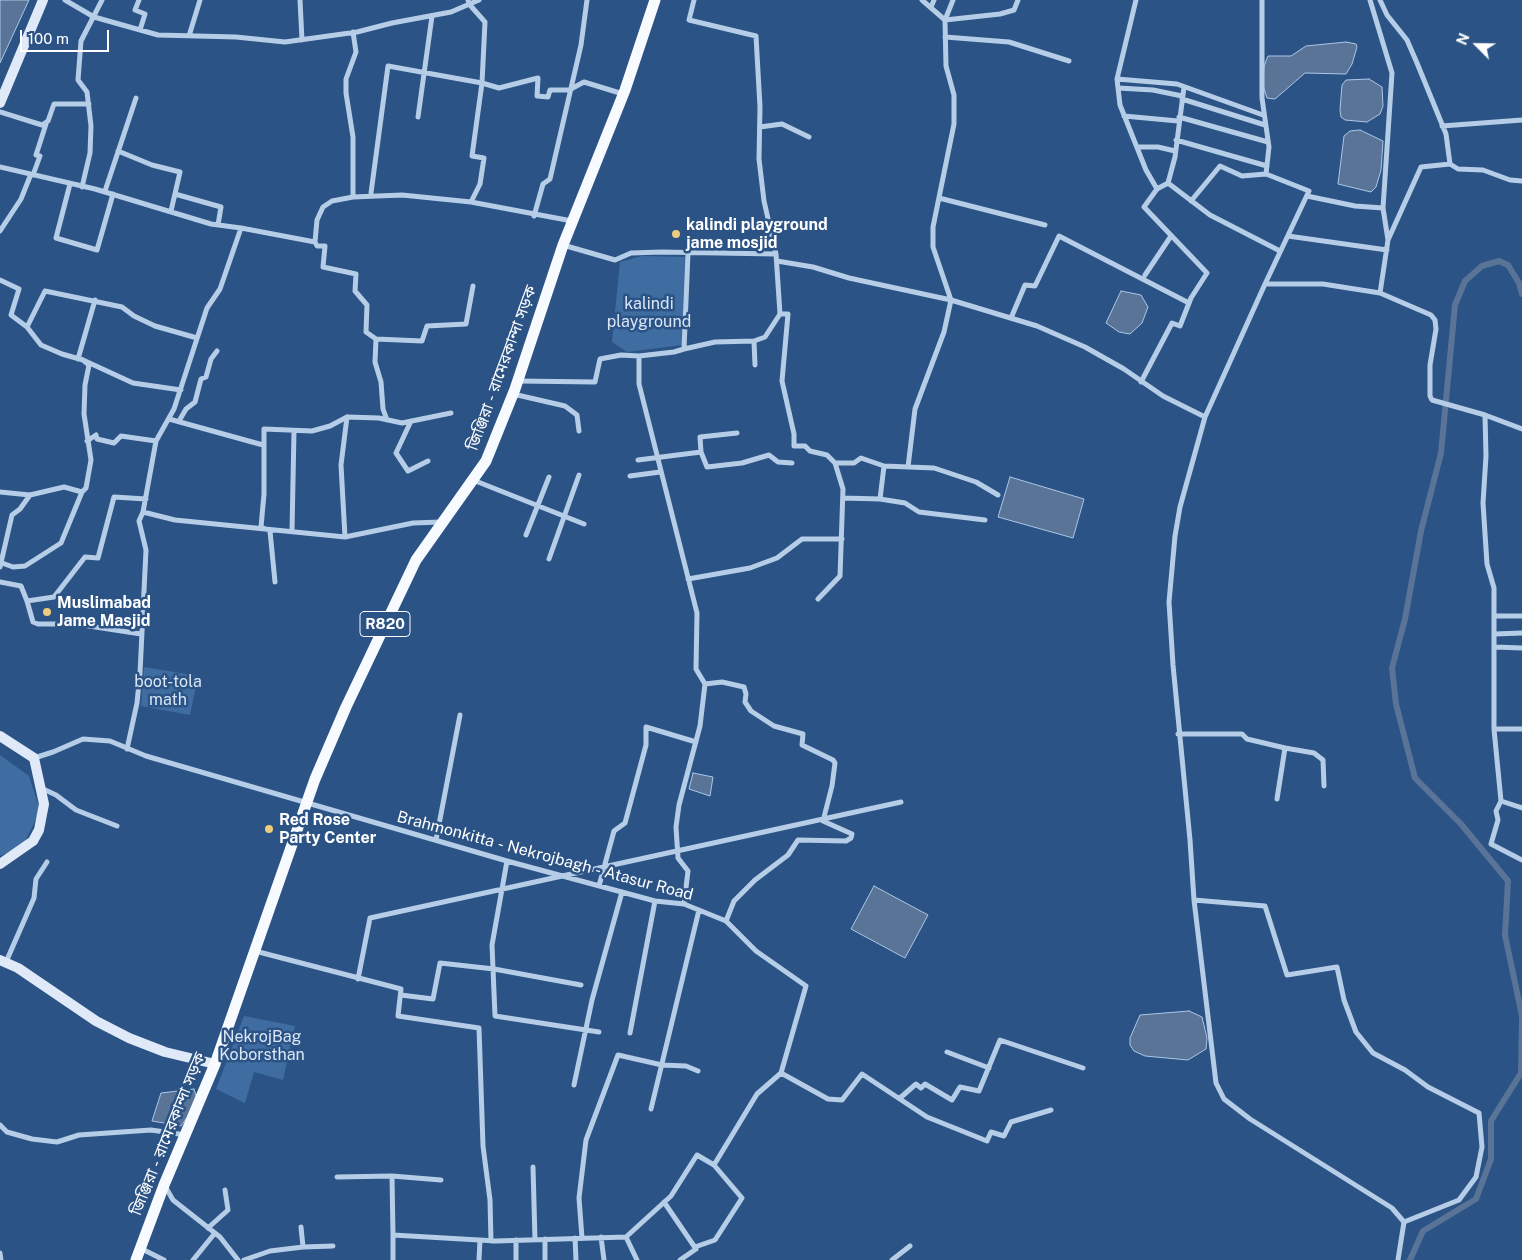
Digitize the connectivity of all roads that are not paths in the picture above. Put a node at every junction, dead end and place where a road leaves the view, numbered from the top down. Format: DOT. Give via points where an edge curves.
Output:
graph roads {
  1 [pos="43,0"];
  2 [pos="102,0"];
  3 [pos="139,0"];
  4 [pos="200,0"];
  5 [pos="300,0"];
  6 [pos="479,0"];
  7 [pos="587,0"];
  8 [pos="655,0"];
  9 [pos="694,0"];
  10 [pos="922,0"];
  11 [pos="934,0"];
  12 [pos="953,0"];
  13 [pos="1018,0"];
  14 [pos="1136,0"];
  15 [pos="1262,0"];
  16 [pos="1370,0"];
  17 [pos="1380,0"];
  18 [pos="68,1"];
  19 [pos="468,2"];
  20 [pos="931,7"];
  21 [pos="432,16"];
  22 [pos="94,17"];
  23 [pos="945,20"];
  24 [pos="140,30"];
  25 [pos="354,32"];
  26 [pos="189,36"];
  27 [pos="945,37"];
  28 [pos="302,40"];
  29 [pos="1069,61"];
  30 [pos="425,72"];
  31 [pos="1117,79"];
  32 [pos="482,83"];
  33 [pos="1184,87"];
  34 [pos="1118,88"];
  35 [pos="569,90"];
  36 [pos="623,94"];
  37 [pos="136,98"];
  38 [pos="1182,98"];
  39 [pos="0,102"];
  40 [pos="89,104"];
  41 [pos="0,112"];
  42 [pos="1263,115"];
  43 [pos="1124,116"];
  44 [pos="418,117"];
  45 [pos="1179,119"];
  46 [pos="1522,120"];
  47 [pos="46,124"];
  48 [pos="1265,125"];
  49 [pos="1442,126"];
  50 [pos="760,127"];
  51 [pos="808,137"];
  52 [pos="1176,140"];
  53 [pos="1268,142"];
  54 [pos="1137,147"];
  55 [pos="118,151"];
  56 [pos="1175,151"];
  57 [pos="1450,164"];
  58 [pos="1267,166"];
  59 [pos="0,167"];
  60 [pos="32,174"];
  61 [pos="1266,174"];
  62 [pos="1522,181"];
  63 [pos="70,184"];
  64 [pos="1168,184"];
  65 [pos="82,187"];
  66 [pos="1157,189"];
  67 [pos="105,191"];
  68 [pos="371,193"];
  69 [pos="113,194"];
  70 [pos="175,194"];
  71 [pos="1307,196"];
  72 [pos="353,197"];
  73 [pos="939,198"];
  74 [pos="1191,201"];
  75 [pos="471,202"];
  76 [pos="1383,208"];
  77 [pos="171,211"];
  78 [pos="534,216"];
  79 [pos="572,221"];
  80 [pos="2,223"];
  81 [pos="218,225"];
  82 [pos="1045,225"];
  83 [pos="241,228"];
  84 [pos="0,231"];
  85 [pos="1171,236"];
  86 [pos="1288,236"];
  87 [pos="1388,240"];
  88 [pos="315,242"];
  89 [pos="563,245"];
  90 [pos="1387,250"];
  91 [pos="1280,251"];
  92 [pos="688,253"];
  93 [pos="776,254"];
  94 [pos="777,261"];
  95 [pos="1146,275"];
  96 [pos="0,280"];
  97 [pos="1265,284"];
  98 [pos="473,286"];
  99 [pos="1380,293"];
  100 [pos="95,300"];
  101 [pos="951,300"];
  102 [pos="1189,303"];
  103 [pos="780,314"];
  104 [pos="1011,318"];
  105 [pos="26,327"];
  106 [pos="197,338"];
  107 [pos="376,339"];
  108 [pos="754,341"];
  109 [pos="684,349"];
  110 [pos="217,351"];
  111 [pos="639,356"];
  112 [pos="80,359"];
  113 [pos="755,365"];
  114 [pos="518,381"];
  115 [pos="1141,382"];
  116 [pos="181,390"];
  117 [pos="513,394"];
  118 [pos="451,413"];
  119 [pos="1485,415"];
  120 [pos="347,417"];
  121 [pos="1205,417"];
  122 [pos="169,419"];
  123 [pos="387,420"];
  124 [pos="179,421"];
  125 [pos="411,421"];
  126 [pos="1522,429"];
  127 [pos="294,431"];
  128 [pos="580,431"];
  129 [pos="737,433"];
  130 [pos="87,441"];
  131 [pos="156,441"];
  132 [pos="263,445"];
  133 [pos="701,452"];
  134 [pos="657,457"];
  135 [pos="638,460"];
  136 [pos="428,461"];
  137 [pos="792,463"];
  138 [pos="835,463"];
  139 [pos="884,466"];
  140 [pos="908,467"];
  141 [pos="660,472"];
  142 [pos="579,475"];
  143 [pos="630,476"];
  144 [pos="549,477"];
  145 [pos="472,480"];
  146 [pos="0,492"];
  147 [pos="82,492"];
  148 [pos="30,495"];
  149 [pos="998,495"];
  150 [pos="843,498"];
  151 [pos="146,499"];
  152 [pos="880,499"];
  153 [pos="538,506"];
  154 [pos="144,512"];
  155 [pos="564,516"];
  156 [pos="985,520"];
  157 [pos="442,522"];
  158 [pos="584,524"];
  159 [pos="270,531"];
  160 [pos="292,532"];
  161 [pos="526,535"];
  162 [pos="345,537"];
  163 [pos="842,539"];
  164 [pos="549,559"];
  165 [pos="1,565"];
  166 [pos="688,579"];
  167 [pos="0,582"];
  168 [pos="275,582"];
  169 [pos="818,599"];
  170 [pos="27,601"];
  171 [pos="1494,616"];
  172 [pos="1522,616"];
  173 [pos="1522,633"];
  174 [pos="141,634"];
  175 [pos="1495,634"];
  176 [pos="1495,647"];
  177 [pos="1522,648"];
  178 [pos="704,684"];
  179 [pos="460,715"];
  180 [pos="1494,729"];
  181 [pos="1522,729"];
  182 [pos="1178,734"];
  183 [pos="0,736"];
  184 [pos="696,742"];
  185 [pos="1285,748"];
  186 [pos="127,749"];
  187 [pos="35,762"];
  188 [pos="1324,786"];
  189 [pos="40,788"];
  190 [pos="1277,799"];
  191 [pos="1501,801"];
  192 [pos="901,802"];
  193 [pos="306,803"];
  194 [pos="1522,808"];
  195 [pos="117,826"];
  196 [pos="436,840"];
  197 [pos="1522,860"];
  198 [pos="507,861"];
  199 [pos="47,862"];
  200 [pos="0,864"];
  201 [pos="599,886"];
  202 [pos="622,892"];
  203 [pos="1194,900"];
  204 [pos="656,901"];
  205 [pos="684,904"];
  206 [pos="699,910"];
  207 [pos="726,922"];
  208 [pos="254,951"];
  209 [pos="3,961"];
  210 [pos="494,969"];
  211 [pos="358,979"];
  212 [pos="581,985"];
  213 [pos="401,995"];
  214 [pos="585,1029"];
  215 [pos="599,1032"];
  216 [pos="630,1033"];
  217 [pos="947,1052"];
  218 [pos="215,1064"];
  219 [pos="662,1065"];
  220 [pos="988,1068"];
  221 [pos="1083,1068"];
  222 [pos="698,1071"];
  223 [pos="782,1073"];
  224 [pos="574,1085"];
  225 [pos="900,1098"];
  226 [pos="651,1110"];
  227 [pos="1051,1110"];
  228 [pos="0,1125"];
  229 [pos="186,1135"];
  230 [pos="714,1165"];
  231 [pos="533,1167"];
  232 [pos="392,1176"];
  233 [pos="337,1177"];
  234 [pos="441,1180"];
  235 [pos="164,1185"];
  236 [pos="224,1190"];
  237 [pos="664,1202"];
  238 [pos="1404,1222"];
  239 [pos="301,1227"];
  240 [pos="208,1228"];
  241 [pos="215,1233"];
  242 [pos="393,1235"];
  243 [pos="601,1237"];
  244 [pos="626,1237"];
  245 [pos="575,1238"];
  246 [pos="582,1238"];
  247 [pos="545,1239"];
  248 [pos="480,1240"];
  249 [pos="516,1240"];
  250 [pos="535,1240"];
  251 [pos="491,1241"];
  252 [pos="333,1246"];
  253 [pos="910,1246"];
  254 [pos="303,1247"];
  255 [pos="695,1247"];
  256 [pos="140,1248"];
  257 [pos="0,1253"];
  258 [pos="1,1260"];
  259 [pos="136,1260"];
  260 [pos="164,1260"];
  261 [pos="193,1260"];
  262 [pos="238,1260"];
  263 [pos="244,1260"];
  264 [pos="393,1260"];
  265 [pos="479,1260"];
  266 [pos="516,1260"];
  267 [pos="546,1260"];
  268 [pos="576,1260"];
  269 [pos="604,1260"];
  270 [pos="637,1260"];
  271 [pos="680,1260"];
  272 [pos="892,1260"];
  273 [pos="1398,1260"];
  1 -- 39 [label="street"];
  2 -- 22 [label="street"];
  3 -- 24 [label="street" via="135,10 145,14"];
  4 -- 26 [label="street"];
  5 -- 28 [label="street"];
  6 -- 19 [label="street"];
  7 -- 35 [label="street" via="581,45"];
  8 -- 36 [label="main road, জিঞ্জিরা - রামেরকান্দা সড়ক / R820"];
  9 -- 50 [label="street" via="689,20 756,36"];
  10 -- 20 [label="street"];
  11 -- 20 [label="street"];
  12 -- 23 [label="street"];
  13 -- 23 [label="street" via="1014,10 1000,14"];
  14 -- 31 [label="street"];
  15 -- 42 [label="street"];
  16 -- 76 [label="street" via="1392,73"];
  17 -- 49 [label="street" via="1387,15 1407,40"];
  18 -- 22 [label="street"];
  19 -- 21 [label="street" via="451,12"];
  19 -- 32 [label="street" via="485,22"];
  20 -- 23 [label="street"];
  21 -- 25 [label="street"];
  21 -- 30 [label="street"];
  22 -- 24 [label="street"];
  22 -- 40 [label="street" via="81,41 78,73"];
  23 -- 27 [label="street"];
  24 -- 26 [label="street" via="158,35"];
  25 -- 28 [label="street"];
  25 -- 72 [label="street" via="356,52 346,79 353,136"];
  26 -- 28 [label="street" via="284,42"];
  27 -- 29 [label="street" via="1009,42"];
  27 -- 73 [label="street" via="946,66 954,95 954,124"];
  30 -- 32 [label="street"];
  30 -- 44 [label="street"];
  30 -- 68 [label="street" via="388,66"];
  31 -- 33 [label="street"];
  31 -- 34 [label="street"];
  32 -- 35 [label="street" via="499,88 538,78 537,96 548,97 550,90"];
  32 -- 75 [label="street" via="472,156 484,158 480,184"];
  33 -- 38 [label="street"];
  33 -- 42 [label="street"];
  34 -- 38 [label="street" via="1153,90"];
  34 -- 43 [label="street"];
  35 -- 36 [label="street" via="584,82"];
  35 -- 78 [label="street" via="550,179 543,184"];
  36 -- 79 [label="main road, জিঞ্জিরা - রামেরকান্দা সড়ক / R820"];
  37 -- 55 [label="street"];
  38 -- 45 [label="street"];
  38 -- 48 [label="street"];
  40 -- 47 [label="street" via="54,104"];
  40 -- 65 [label="street" via="90,153"];
  41 -- 47 [label="street"];
  42 -- 48 [label="street"];
  43 -- 45 [label="street"];
  43 -- 54 [label="street"];
  45 -- 52 [label="street"];
  45 -- 53 [label="street"];
  46 -- 49 [label="street"];
  47 -- 60 [label="street" via="36,154 40,156"];
  48 -- 53 [label="street"];
  49 -- 57 [label="street"];
  50 -- 51 [label="street" via="782,124"];
  50 -- 93 [label="street" via="764,201"];
  52 -- 56 [label="street"];
  52 -- 58 [label="street"];
  53 -- 58 [label="street"];
  54 -- 56 [label="street"];
  54 -- 66 [label="street"];
  55 -- 67 [label="street"];
  55 -- 70 [label="street" via="180,172"];
  56 -- 64 [label="street"];
  57 -- 62 [label="street" via="1458,169 1483,170"];
  57 -- 87 [label="street" via="1421,167"];
  58 -- 61 [label="street"];
  59 -- 60 [label="street"];
  60 -- 63 [label="street"];
  60 -- 80 [label="street" via="21,199"];
  61 -- 71 [label="street" via="1309,191"];
  61 -- 74 [label="street" via="1242,176 1220,166"];
  63 -- 65 [label="street"];
  63 -- 69 [label="street" via="56,238 97,250"];
  64 -- 66 [label="street"];
  64 -- 74 [label="street"];
  65 -- 67 [label="street"];
  66 -- 85 [label="street" via="1144,207"];
  67 -- 69 [label="street"];
  69 -- 77 [label="street"];
  70 -- 77 [label="street"];
  70 -- 81 [label="street" via="221,207"];
  71 -- 76 [label="street"];
  71 -- 86 [label="street"];
  72 -- 75 [label="street" via="402,195"];
  72 -- 88 [label="street" via="332,201 323,207 317,220"];
  73 -- 82 [label="street"];
  73 -- 101 [label="street" via="933,226 933,247"];
  74 -- 91 [label="street" via="1210,215"];
  75 -- 78 [label="street"];
  76 -- 87 [label="street"];
  77 -- 81 [label="street"];
  78 -- 79 [label="street"];
  79 -- 89 [label="main road, জিঞ্জিরা - রামেরকান্দা সড়ক / R820"];
  80 -- 84 [label="street"];
  81 -- 83 [label="street"];
  83 -- 88 [label="street"];
  83 -- 106 [label="street" via="220,289 207,308"];
  85 -- 95 [label="street"];
  85 -- 102 [label="street" via="1208,273"];
  86 -- 90 [label="street"];
  86 -- 91 [label="street"];
  87 -- 90 [label="street"];
  88 -- 107 [label="street" via="316,246 326,246 323,268 356,274 355,291 367,305 366,332"];
  89 -- 92 [label="street" via="614,260 631,253"];
  89 -- 114 [label="main road, জিঞ্জিরা - রামেরকান্দা সড়ক / R820"];
  90 -- 99 [label="street"];
  91 -- 97 [label="street"];
  92 -- 93 [label="street"];
  92 -- 109 [label="street"];
  93 -- 94 [label="street"];
  94 -- 101 [label="street"];
  94 -- 103 [label="street"];
  96 -- 105 [label="street" via="19,289 11,315"];
  97 -- 99 [label="street" via="1323,284"];
  97 -- 121 [label="street"];
  98 -- 107 [label="street" via="466,324 427,326 422,341"];
  99 -- 119 [label="street" via="1431,315 1435,320 1430,365 1432,400"];
  100 -- 105 [label="street" via="45,291"];
  100 -- 106 [label="street" via="122,307 155,326"];
  100 -- 112 [label="street"];
  101 -- 104 [label="street"];
  101 -- 140 [label="street" via="944,332 915,409"];
  102 -- 104 [label="street" via="1059,236 1035,286 1024,285"];
  102 -- 115 [label="street" via="1180,326 1172,323"];
  103 -- 108 [label="street" via="765,337"];
  103 -- 138 [label="street" via="788,314 782,381 794,446 805,446 810,451 828,455"];
  104 -- 115 [label="street" via="1064,337 1124,369"];
  105 -- 112 [label="street" via="42,345"];
  106 -- 116 [label="street"];
  107 -- 123 [label="street" via="375,362"];
  108 -- 109 [label="street" via="715,342"];
  108 -- 113 [label="street"];
  109 -- 111 [label="street"];
  110 -- 124 [label="street" via="210,359 206,377 201,379 195,402"];
  111 -- 114 [label="street" via="600,359 595,382"];
  111 -- 134 [label="street" via="638,384"];
  112 -- 116 [label="street" via="133,383"];
  112 -- 130 [label="street" via="89,365 84,404"];
  114 -- 117 [label="main road, জিঞ্জিরা - রামেরকান্দা সড়ক / R820"];
  115 -- 121 [label="street"];
  116 -- 122 [label="street"];
  117 -- 128 [label="street" via="565,406 577,415"];
  117 -- 145 [label="main road, জিঞ্জিরা - রামেরকান্দা সড়ক / R820" via="486,461"];
  118 -- 125 [label="street"];
  119 -- 126 [label="street"];
  119 -- 171 [label="street" via="1483,503 1488,564 1494,588"];
  120 -- 123 [label="street"];
  120 -- 127 [label="street" via="321,428"];
  120 -- 162 [label="street" via="341,465"];
  121 -- 182 [label="street" via="1180,507 1169,602"];
  122 -- 124 [label="street"];
  122 -- 131 [label="street"];
  123 -- 125 [label="street"];
  124 -- 132 [label="street"];
  125 -- 136 [label="street" via="396,454 409,471"];
  127 -- 132 [label="street" via="264,429"];
  127 -- 160 [label="street"];
  129 -- 133 [label="street" via="700,437"];
  130 -- 131 [label="street" via="96,435 97,439 114,443 121,436"];
  130 -- 147 [label="street" via="91,460 86,488"];
  131 -- 151 [label="street"];
  132 -- 159 [label="street" via="262,527"];
  133 -- 134 [label="street"];
  133 -- 137 [label="street" via="707,467 742,463 768,455 778,462"];
  134 -- 135 [label="street"];
  134 -- 141 [label="street"];
  138 -- 139 [label="street" via="854,463 861,458"];
  138 -- 150 [label="street"];
  139 -- 140 [label="street"];
  139 -- 152 [label="street"];
  140 -- 149 [label="street" via="934,468 976,482"];
  141 -- 143 [label="street"];
  141 -- 166 [label="street"];
  142 -- 155 [label="street"];
  144 -- 153 [label="street"];
  145 -- 153 [label="street"];
  145 -- 157 [label="main road, জিঞ্জিরা - রামেরকান্দা সড়ক / R820"];
  146 -- 148 [label="street"];
  147 -- 148 [label="street" via="64,487"];
  147 -- 165 [label="street" via="61,543 25,566"];
  148 -- 165 [label="street" via="12,515"];
  150 -- 152 [label="street"];
  150 -- 163 [label="street"];
  151 -- 154 [label="street"];
  151 -- 170 [label="street" via="114,497 98,558 85,556 54,597"];
  152 -- 156 [label="street" via="905,504 919,512"];
  153 -- 155 [label="street"];
  153 -- 161 [label="street"];
  154 -- 159 [label="street" via="175,520"];
  154 -- 174 [label="street" via="139,521 146,550"];
  155 -- 158 [label="street"];
  155 -- 164 [label="street"];
  157 -- 162 [label="street" via="413,523"];
  157 -- 193 [label="main road, জিঞ্জিরা - রামেরকান্দা সড়ক / R820" via="416,560 385,622"];
  159 -- 160 [label="street"];
  159 -- 168 [label="street"];
  160 -- 162 [label="street"];
  163 -- 166 [label="street" via="802,539 777,558 750,568"];
  163 -- 169 [label="street" via="840,576"];
  166 -- 178 [label="street" via="697,613 696,669"];
  167 -- 170 [label="street" via="21,586"];
  170 -- 174 [label="street" via="33,622 38,624 76,624"];
  171 -- 172 [label="street"];
  171 -- 175 [label="street"];
  173 -- 175 [label="street"];
  174 -- 186 [label="street" via="137,702"];
  175 -- 176 [label="street"];
  176 -- 177 [label="street"];
  176 -- 180 [label="street"];
  178 -- 184 [label="street"];
  178 -- 207 [label="street" via="722,682 744,687 745,702 751,711 774,726 803,734 802,746 833,760 832,786 823,821 852,834 846,841 798,840 788,855 734,901"];
  179 -- 196 [label="street"];
  180 -- 181 [label="street"];
  180 -- 191 [label="street"];
  182 -- 185 [label="street" via="1242,734"];
  182 -- 203 [label="street"];
  183 -- 187 [label="street"];
  184 -- 201 [label="street" via="646,727 646,745 625,823 614,831"];
  184 -- 205 [label="street" via="676,827 678,858 688,871"];
  185 -- 188 [label="street" via="1314,753 1324,760"];
  185 -- 190 [label="street"];
  186 -- 187 [label="street, Brahmonkitta - Nekrojbagh - Atasur Road" via="110,741 83,739"];
  186 -- 193 [label="street, Brahmonkitta - Nekrojbagh - Atasur Road"];
  187 -- 189 [label="street"];
  189 -- 195 [label="street" via="76,810"];
  189 -- 200 [label="street" via="44,804 39,830 22,850"];
  191 -- 194 [label="street"];
  191 -- 197 [label="street" via="1496,811 1498,820 1491,844"];
  192 -- 211 [label="street" via="370,918"];
  193 -- 196 [label="street, Brahmonkitta - Nekrojbagh - Atasur Road"];
  193 -- 208 [label="main road, জিঞ্জিরা - রামেরকান্দা সড়ক / R820"];
  196 -- 198 [label="street, Brahmonkitta - Nekrojbagh - Atasur Road"];
  198 -- 201 [label="street, Brahmonkitta - Nekrojbagh - Atasur Road"];
  198 -- 210 [label="street" via="492,945"];
  199 -- 209 [label="street" via="36,878 34,898"];
  201 -- 202 [label="street, Brahmonkitta - Nekrojbagh - Atasur Road"];
  202 -- 204 [label="street, Brahmonkitta - Nekrojbagh - Atasur Road"];
  202 -- 214 [label="street"];
  203 -- 238 [label="street" via="1216,1083 1224,1099 1250,1119 1392,1208"];
  203 -- 238 [label="street" via="1265,906 1287,975 1337,966 1344,1000 1356,1032 1373,1053 1405,1070 1428,1088 1479,1113 1482,1147 1476,1177 1459,1200"];
  204 -- 205 [label="street, Brahmonkitta - Nekrojbagh - Atasur Road"];
  204 -- 216 [label="street"];
  205 -- 206 [label="street, Brahmonkitta - Nekrojbagh - Atasur Road"];
  206 -- 207 [label="street, Brahmonkitta - Nekrojbagh - Atasur Road"];
  206 -- 219 [label="street"];
  207 -- 223 [label="street, Brahmonkitta - Nekrojbagh - Atasur Road" via="756,951 806,986"];
  208 -- 211 [label="street"];
  208 -- 218 [label="main road, জিঞ্জিরা - রামেরকান্দা সড়ক / R820"];
  209 -- 218 [label="street" via="96,1021 129,1038 165,1052"];
  210 -- 212 [label="street"];
  210 -- 213 [label="street" via="440,963 432,999"];
  210 -- 214 [label="street" via="495,1016"];
  211 -- 213 [label="street" via="401,989"];
  213 -- 251 [label="street" via="398,1016 480,1028 483,1146"];
  214 -- 215 [label="street"];
  214 -- 224 [label="street"];
  217 -- 220 [label="street"];
  218 -- 229 [label="main road, জিঞ্জিরা - রামেরকান্দা সড়ক / R820"];
  219 -- 222 [label="street" via="686,1066"];
  219 -- 226 [label="street"];
  219 -- 246 [label="street" via="618,1054 586,1140 580,1198"];
  220 -- 221 [label="street" via="1000,1040"];
  220 -- 225 [label="street" via="979,1091 960,1087 952,1100 925,1084 921,1088 916,1084"];
  223 -- 225 [label="street" via="828,1099 842,1100 862,1074"];
  223 -- 230 [label="street" via="757,1094"];
  225 -- 227 [label="street" via="927,1117 987,1142 991,1132 1004,1136 1011,1122"];
  228 -- 229 [label="street" via="6,1132 57,1142 79,1135 151,1130"];
  229 -- 235 [label="main road, জিঞ্জিরা - রামেরকান্দা সড়ক / R820"];
  230 -- 237 [label="street" via="697,1155"];
  230 -- 255 [label="street" via="742,1198 715,1240"];
  231 -- 250 [label="street"];
  232 -- 233 [label="street"];
  232 -- 234 [label="street"];
  232 -- 242 [label="street"];
  235 -- 240 [label="street" via="173,1200"];
  235 -- 256 [label="main road, জিঞ্জিরা - রামেরকান্দা সড়ক / R820"];
  236 -- 240 [label="street" via="228,1210"];
  237 -- 244 [label="street"];
  237 -- 255 [label="street"];
  238 -- 273 [label="street"];
  239 -- 254 [label="street"];
  240 -- 241 [label="street"];
  241 -- 261 [label="street"];
  241 -- 262 [label="street"];
  242 -- 248 [label="street"];
  242 -- 264 [label="street"];
  243 -- 244 [label="street"];
  243 -- 246 [label="street"];
  243 -- 269 [label="street"];
  244 -- 270 [label="street"];
  245 -- 246 [label="street"];
  245 -- 247 [label="street"];
  245 -- 268 [label="street"];
  247 -- 250 [label="street"];
  247 -- 267 [label="street"];
  248 -- 251 [label="street"];
  248 -- 265 [label="street"];
  249 -- 250 [label="street"];
  249 -- 251 [label="street"];
  249 -- 266 [label="street"];
  252 -- 254 [label="street"];
  253 -- 272 [label="street"];
  254 -- 263 [label="street" via="270,1251"];
  255 -- 271 [label="street"];
  256 -- 259 [label="main road, জিঞ্জিরা - রামেরকান্দা সড়ক / R820"];
  256 -- 260 [label="street"];
  257 -- 258 [label="street"];
}
